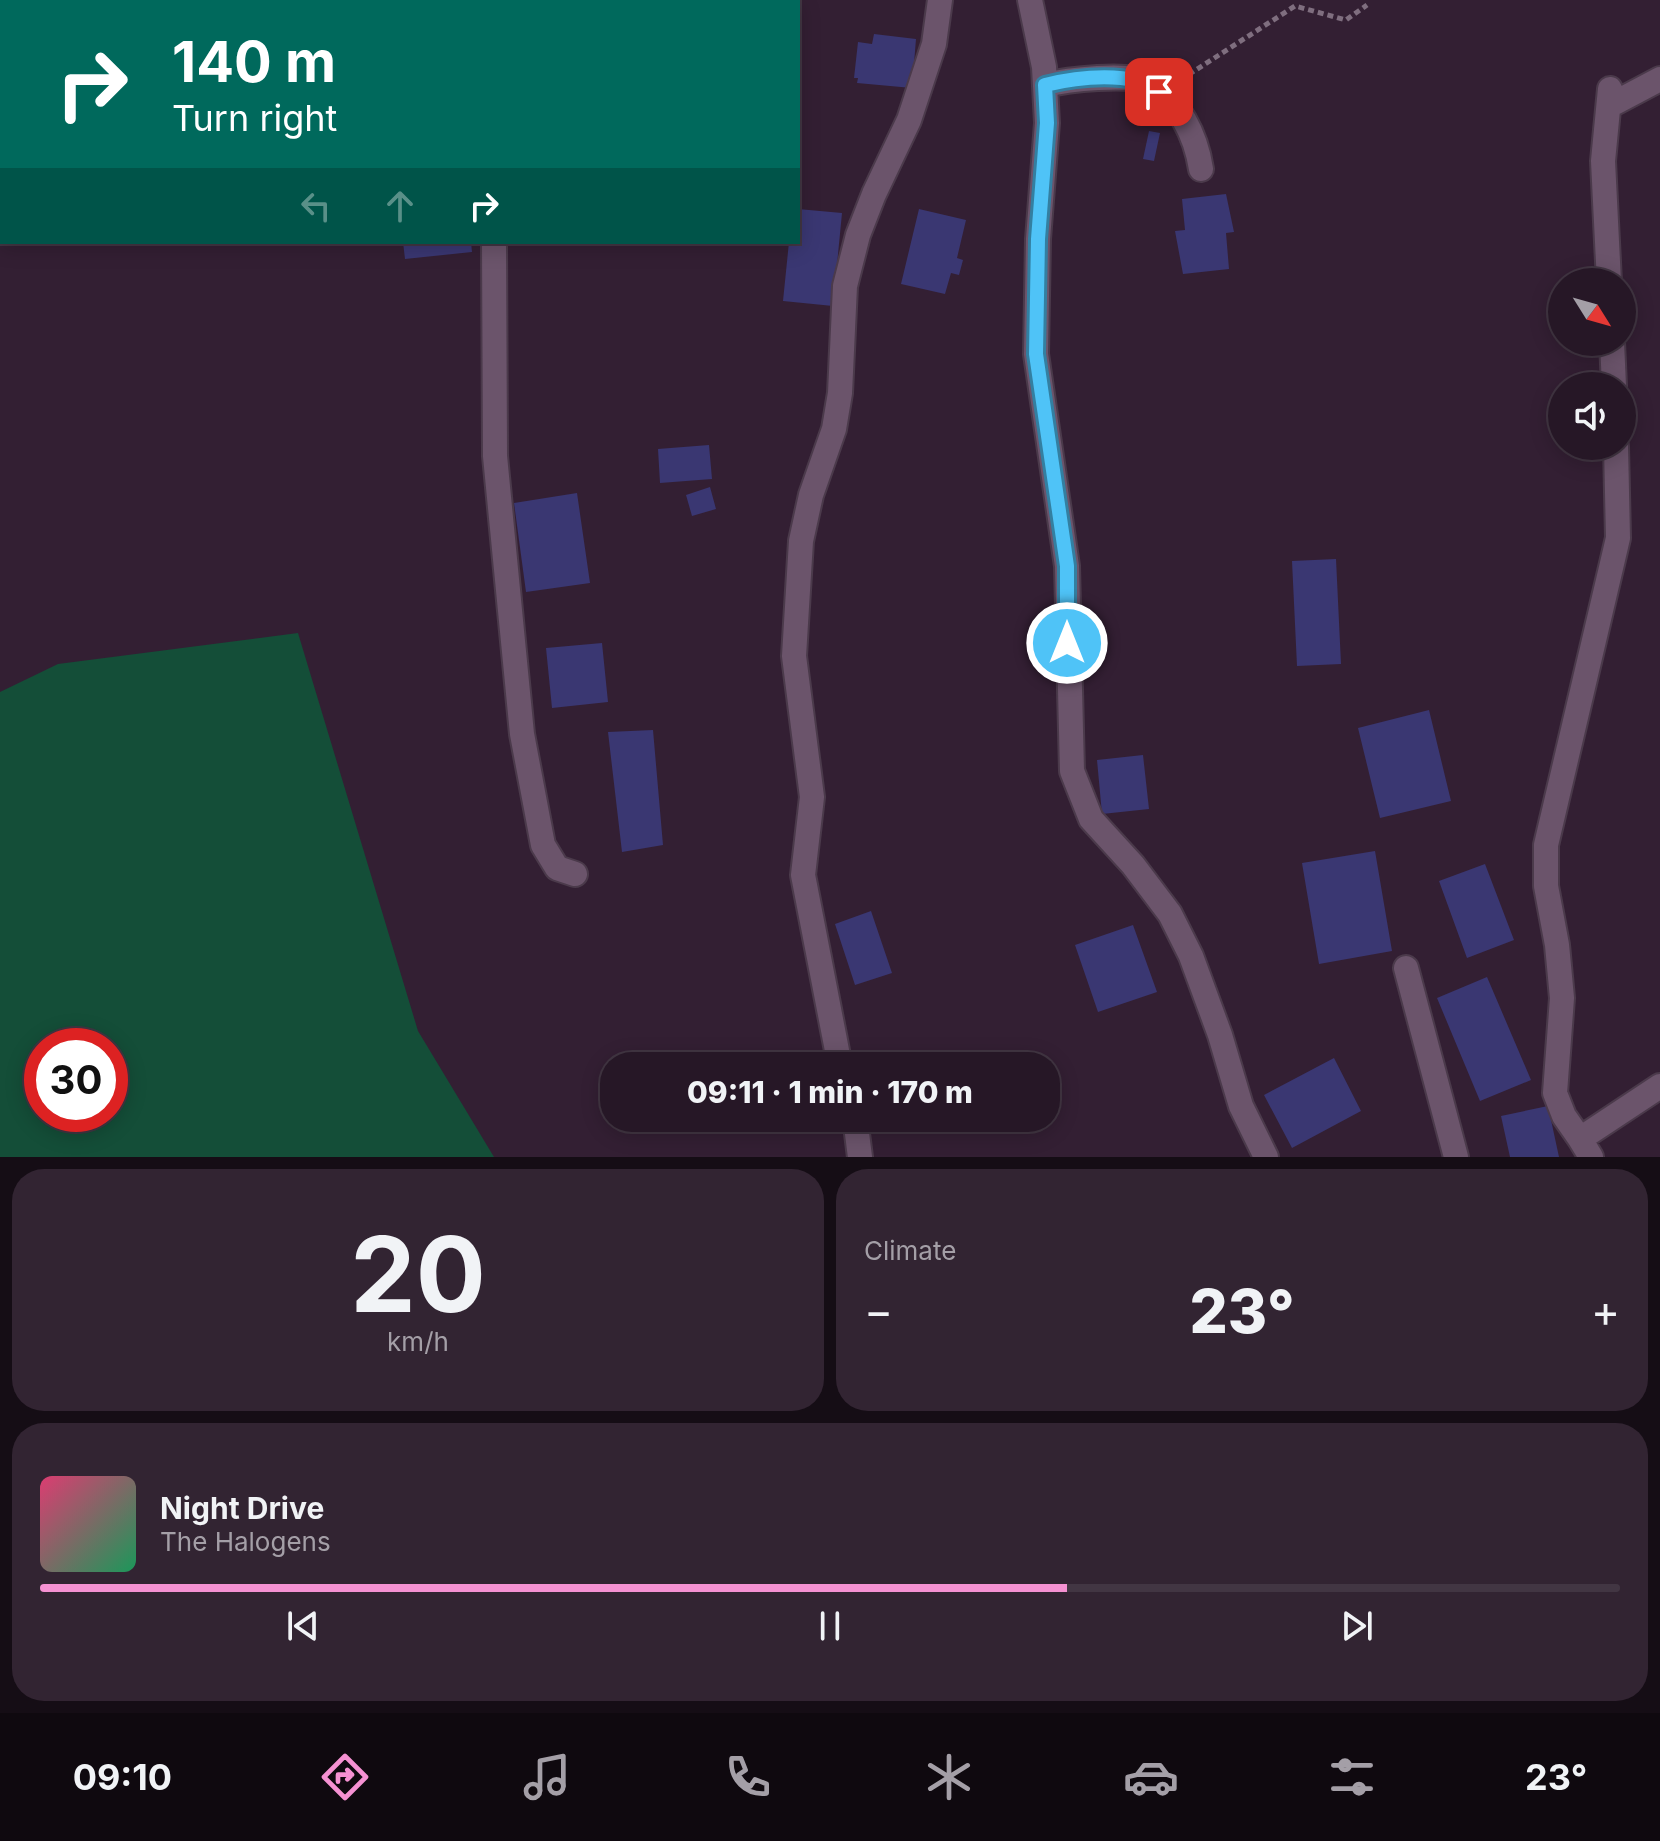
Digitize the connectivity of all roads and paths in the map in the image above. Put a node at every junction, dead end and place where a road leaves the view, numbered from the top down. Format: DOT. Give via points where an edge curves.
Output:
graph roads {
  1 [pos="940,0"];
  2 [pos="1030,0"];
  3 [pos="1367,5"];
  4 [pos="1660,79"];
  5 [pos="1146,81"];
  6 [pos="1045,85"];
  7 [pos="1201,169"];
  8 [pos="494,244"];
  9 [pos="1608,268"];
  10 [pos="1616,460"];
  11 [pos="575,874"];
  12 [pos="1406,968"];
  13 [pos="838,1052"];
  14 [pos="1660,1086"];
  15 [pos="857,1132"];
  16 [pos="1586,1148"];
  17 [pos="860,1157"];
  18 [pos="1266,1157"];
  19 [pos="1456,1157"];
  1 -- 13 [label="street" via="934,44 909,120 858,235 845,286 834,429 801,541 794,656 812,797 803,875"];
  2 -- 6 [label="street"];
  3 -- 5 [label="path" via="1346,20 1295,6 1188,75"];
  4 -- 9 [label="street" via="1610,98 1603,161"];
  5 -- 6 [label="street" via="1081,77"];
  5 -- 7 [label="street" via="1172,102 1196,142"];
  6 -- 18 [label="street" via="1036,354 1067,566 1072,771 1091,819 1170,914 1220,1035 1241,1106"];
  8 -- 11 [label="street" via="495,456 522,734 543,845 557,868"];
  10 -- 16 [label="street" via="1618,538 1546,845 1546,886 1562,998 1555,1093"];
  12 -- 19 [label="street"];
  14 -- 16 [label="street"];
  15 -- 17 [label="street"];
}
